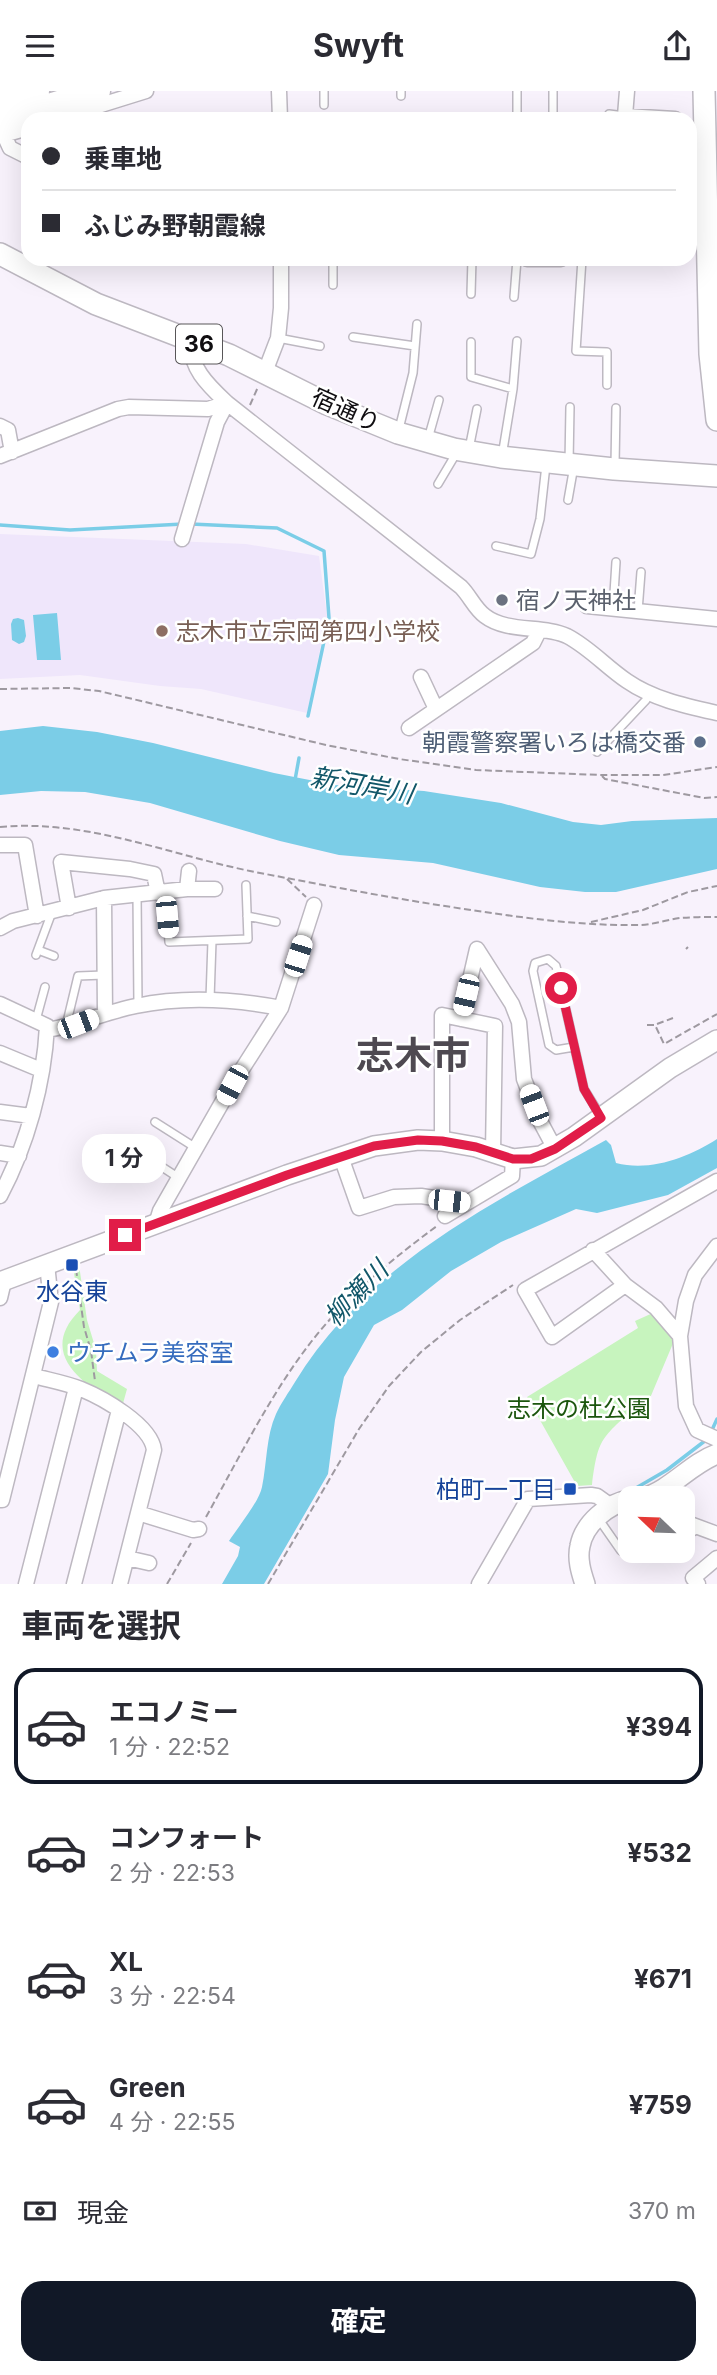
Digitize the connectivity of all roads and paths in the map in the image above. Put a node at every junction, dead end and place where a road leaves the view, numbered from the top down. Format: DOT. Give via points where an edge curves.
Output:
graph roads {
  1 [pos="37,91"];
  2 [pos="98,91"];
  3 [pos="146,91"];
  4 [pos="279,91"];
  5 [pos="324,91"];
  6 [pos="517,91"];
  7 [pos="553,91"];
  8 [pos="627,91"];
  9 [pos="705,91"];
  10 [pos="0,102"];
  11 [pos="324,104"];
  12 [pos="47,112"];
  13 [pos="78,112"];
  14 [pos="280,112"];
  15 [pos="517,112"];
  16 [pos="553,112"];
  17 [pos="625,112"];
  18 [pos="697,120"];
  19 [pos="21,123"];
  20 [pos="21,129"];
  21 [pos="1,131"];
  22 [pos="21,154"];
  23 [pos="708,224"];
  24 [pos="0,254"];
  25 [pos="21,265"];
  26 [pos="23,266"];
  27 [pos="281,266"];
  28 [pos="333,266"];
  29 [pos="472,266"];
  30 [pos="516,266"];
  31 [pos="582,266"];
  32 [pos="333,285"];
  33 [pos="471,294"];
  34 [pos="514,297"];
  35 [pos="417,324"];
  36 [pos="353,337"];
  37 [pos="278,338"];
  38 [pos="192,341"];
  39 [pos="516,341"];
  40 [pos="471,342"];
  41 [pos="320,346"];
  42 [pos="415,347"];
  43 [pos="265,372"];
  44 [pos="607,384"];
  45 [pos="513,389"];
  46 [pos="439,400"];
  47 [pos="227,403"];
  48 [pos="570,407"];
  49 [pos="616,408"];
  50 [pos="477,409"];
  51 [pos="717,420"];
  52 [pos="0,426"];
  53 [pos="398,433"];
  54 [pos="427,442"];
  55 [pos="464,451"];
  56 [pos="6,454"];
  57 [pos="502,457"];
  58 [pos="546,461"];
  59 [pos="571,464"];
  60 [pos="614,469"];
  61 [pos="717,476"];
  62 [pos="438,484"];
  63 [pos="568,500"];
  64 [pos="182,539"];
  65 [pos="496,546"];
  66 [pos="616,562"];
  67 [pos="641,572"];
  68 [pos="587,606"];
  69 [pos="613,608"];
  70 [pos="638,611"];
  71 [pos="717,619"];
  72 [pos="539,631"];
  73 [pos="421,677"];
  74 [pos="0,689"];
  75 [pos="649,693"];
  76 [pos="436,709"];
  77 [pos="717,713"];
  78 [pos="410,728"];
  79 [pos="597,752"];
  80 [pos="717,767"];
  81 [pos="600,775"];
  82 [pos="717,797"];
  83 [pos="0,827"];
  84 [pos="0,845"];
  85 [pos="189,871"];
  86 [pos="285,877"];
  87 [pos="246,885"];
  88 [pos="717,886"];
  89 [pos="187,889"];
  90 [pos="215,889"];
  91 [pos="161,892"];
  92 [pos="137,894"];
  93 [pos="104,898"];
  94 [pos="314,905"];
  95 [pos="69,908"];
  96 [pos="52,912"];
  97 [pos="37,916"];
  98 [pos="247,916"];
  99 [pos="717,917"];
  100 [pos="275,922"];
  101 [pos="586,923"];
  102 [pos="0,928"];
  103 [pos="212,941"];
  104 [pos="54,956"];
  105 [pos="104,975"];
  106 [pos="45,987"];
  107 [pos="210,1000"];
  108 [pos="0,1004"];
  109 [pos="138,1006"];
  110 [pos="281,1008"];
  111 [pos="105,1014"];
  112 [pos="717,1014"];
  113 [pos="673,1018"];
  114 [pos="461,1019"];
  115 [pos="36,1020"];
  116 [pos="647,1025"];
  117 [pos="655,1025"];
  118 [pos="66,1027"];
  119 [pos="47,1030"];
  120 [pos="717,1040"];
  121 [pos="574,1047"];
  122 [pos="0,1053"];
  123 [pos="41,1070"];
  124 [pos="0,1112"];
  125 [pos="31,1116"];
  126 [pos="601,1118"];
  127 [pos="155,1122"];
  128 [pos="442,1141"];
  129 [pos="197,1149"];
  130 [pos="555,1149"];
  131 [pos="0,1153"];
  132 [pos="139,1153"];
  133 [pos="493,1153"];
  134 [pos="19,1156"];
  135 [pos="341,1157"];
  136 [pos="513,1159"];
  137 [pos="179,1178"];
  138 [pos="717,1181"];
  139 [pos="1,1190"];
  140 [pos="466,1203"];
  141 [pos="445,1216"];
  142 [pos="156,1224"];
  143 [pos="717,1246"];
  144 [pos="593,1250"];
  145 [pos="75,1254"];
  146 [pos="47,1264"];
  147 [pos="516,1283"];
  148 [pos="625,1285"];
  149 [pos="2,1287"];
  150 [pos="680,1336"];
  151 [pos="34,1376"];
  152 [pos="76,1388"];
  153 [pos="94,1396"];
  154 [pos="119,1410"];
  155 [pos="717,1439"];
  156 [pos="713,1458"];
  157 [pos="668,1486"];
  158 [pos="1,1503"];
  159 [pos="618,1506"];
  160 [pos="138,1513"];
  161 [pos="695,1525"];
  162 [pos="701,1527"];
  163 [pos="199,1529"];
  164 [pos="695,1530"];
  165 [pos="717,1534"];
  166 [pos="127,1558"];
  167 [pos="717,1558"];
  168 [pos="149,1563"];
  169 [pos="26,1584"];
  170 [pos="74,1584"];
  171 [pos="120,1584"];
  172 [pos="167,1584"];
  173 [pos="268,1584"];
  174 [pos="479,1584"];
  175 [pos="585,1584"];
  176 [pos="698,1584"];
  1 -- 10 [label="highway"];
  2 -- 12 [label="highway"];
  3 -- 13 [label="street"];
  4 -- 14 [label="street"];
  5 -- 11 [label="lane"];
  6 -- 15 [label="lane"];
  7 -- 16 [label="lane"];
  8 -- 17 [label="street"];
  9 -- 18 [label="main road"];
  18 -- 23 [label="main road"];
  19 -- 21 [label="highway"];
  20 -- 21 [label="street"];
  21 -- 22 [label="street" via="10,148"];
  23 -- 51 [label="main road" via="710,353"];
  24 -- 25 [label="main road, 宿通り / 36"];
  26 -- 38 [label="main road, 宿通り / 36" via="96,304"];
  27 -- 37 [label="street"];
  28 -- 32 [label="lane"];
  29 -- 33 [label="lane"];
  30 -- 34 [label="lane"];
  31 -- 44 [label="lane" via="576,351 607,352"];
  35 -- 42 [label="lane"];
  36 -- 42 [label="lane"];
  37 -- 41 [label="lane"];
  37 -- 43 [label="street"];
  38 -- 43 [label="main road, 宿通り / 36"];
  38 -- 47 [label="street" via="195,365"];
  39 -- 45 [label="lane"];
  40 -- 45 [label="lane" via="471,377"];
  42 -- 53 [label="lane"];
  43 -- 53 [label="main road, 宿通り / 36"];
  45 -- 57 [label="lane"];
  46 -- 54 [label="lane"];
  47 -- 56 [label="street" via="208,409 118,409"];
  47 -- 64 [label="street" via="217,422"];
  47 -- 72 [label="street" via="461,587 482,614 495,622"];
  48 -- 59 [label="lane"];
  49 -- 60 [label="lane"];
  50 -- 55 [label="lane"];
  52 -- 56 [label="street" via="8,430"];
  53 -- 54 [label="main road, 宿通り / 36"];
  54 -- 55 [label="main road, 宿通り / 36"];
  55 -- 57 [label="main road, 宿通り / 36"];
  55 -- 62 [label="lane"];
  57 -- 58 [label="main road, 宿通り / 36"];
  58 -- 59 [label="main road, 宿通り / 36"];
  58 -- 65 [label="lane" via="531,554"];
  59 -- 60 [label="main road, 宿通り / 36"];
  59 -- 63 [label="lane"];
  60 -- 61 [label="main road, 宿通り / 36"];
  66 -- 69 [label="lane"];
  67 -- 70 [label="lane"];
  68 -- 69 [label="street"];
  69 -- 70 [label="street"];
  70 -- 71 [label="street"];
  72 -- 75 [label="street" via="570,638"];
  72 -- 76 [label="street" via="534,643"];
  73 -- 76 [label="street"];
  74 -- 81 [label="path" via="70,688 120,695 399,759 476,769"];
  75 -- 77 [label="street"];
  75 -- 79 [label="lane"];
  76 -- 78 [label="street"];
  80 -- 81 [label="path" via="663,775"];
  81 -- 82 [label="path"];
  83 -- 86 [label="path" via="75,829"];
  84 -- 97 [label="street" via="25,845"];
  85 -- 89 [label="street"];
  86 -- 94 [label="path"];
  86 -- 101 [label="path" via="479,912"];
  87 -- 98 [label="lane"];
  88 -- 101 [label="path"];
  89 -- 90 [label="street"];
  89 -- 91 [label="street"];
  91 -- 92 [label="street"];
  91 -- 95 [label="street" via="154,874 61,862"];
  91 -- 103 [label="lane" via="169,942"];
  92 -- 93 [label="street"];
  92 -- 109 [label="lane"];
  93 -- 95 [label="street"];
  93 -- 105 [label="street"];
  94 -- 110 [label="street"];
  95 -- 96 [label="street"];
  96 -- 97 [label="street"];
  96 -- 104 [label="lane" via="37,952"];
  97 -- 102 [label="street"];
  98 -- 100 [label="lane"];
  98 -- 103 [label="lane" via="248,939"];
  99 -- 101 [label="path" via="641,925"];
  103 -- 107 [label="lane"];
  105 -- 111 [label="street"];
  105 -- 118 [label="lane" via="78,975"];
  106 -- 115 [label="lane"];
  107 -- 109 [label="street"];
  107 -- 110 [label="street"];
  108 -- 115 [label="street"];
  109 -- 111 [label="street"];
  110 -- 129 [label="street"];
  111 -- 118 [label="street"];
  112 -- 117 [label="path" via="664,1044"];
  113 -- 117 [label="path"];
  114 -- 128 [label="street" via="442,1015"];
  114 -- 130 [label="street" via="477,949 512,1004 519,1022 524,1079"];
  114 -- 133 [label="street" via="495,1026"];
  115 -- 119 [label="street"];
  116 -- 117 [label="path"];
  118 -- 119 [label="street"];
  119 -- 123 [label="street"];
  120 -- 126 [label="main road"];
  121 -- 121 [label="lane" via="549,1045 533,971 538,961 551,960 556,966"];
  121 -- 126 [label="lane" via="584,1089"];
  122 -- 123 [label="street"];
  123 -- 125 [label="street"];
  124 -- 125 [label="street"];
  125 -- 134 [label="street"];
  126 -- 130 [label="main road"];
  127 -- 129 [label="lane"];
  128 -- 133 [label="main road"];
  128 -- 135 [label="main road" via="389,1144"];
  129 -- 137 [label="street"];
  130 -- 136 [label="main road" via="531,1159"];
  131 -- 134 [label="street"];
  132 -- 137 [label="lane"];
  133 -- 136 [label="main road"];
  134 -- 139 [label="street"];
  135 -- 140 [label="street" via="359,1208 394,1197"];
  135 -- 142 [label="main road"];
  136 -- 140 [label="street" via="512,1176"];
  137 -- 142 [label="street"];
  138 -- 144 [label="street"];
  140 -- 141 [label="street"];
  141 -- 163 [label="path" via="354,1296 311,1342"];
  142 -- 145 [label="main road"];
  143 -- 150 [label="street" via="695,1275"];
  144 -- 148 [label="street"];
  144 -- 148 [label="street" via="525,1290 552,1336"];
  145 -- 146 [label="main road"];
  145 -- 153 [label="path" via="94,1369"];
  146 -- 149 [label="main road"];
  146 -- 151 [label="street" via="51,1302"];
  147 -- 173 [label="path" via="421,1352 389,1386"];
  148 -- 150 [label="street" via="656,1308"];
  150 -- 155 [label="street" via="686,1406 697,1430"];
  151 -- 152 [label="street"];
  151 -- 158 [label="street"];
  152 -- 153 [label="street"];
  152 -- 169 [label="street"];
  153 -- 154 [label="street"];
  154 -- 160 [label="street" via="153,1442"];
  154 -- 170 [label="street"];
  156 -- 157 [label="main road"];
  159 -- 174 [label="street" via="591,1495 528,1499"];
  159 -- 175 [label="main road" via="583,1536 579,1558"];
  160 -- 163 [label="street"];
  160 -- 166 [label="street"];
  161 -- 162 [label="street"];
  162 -- 164 [label="lane"];
  162 -- 165 [label="street"];
  163 -- 172 [label="path"];
  166 -- 168 [label="street"];
  166 -- 171 [label="street"];
  167 -- 176 [label="street" via="693,1578"];
}
